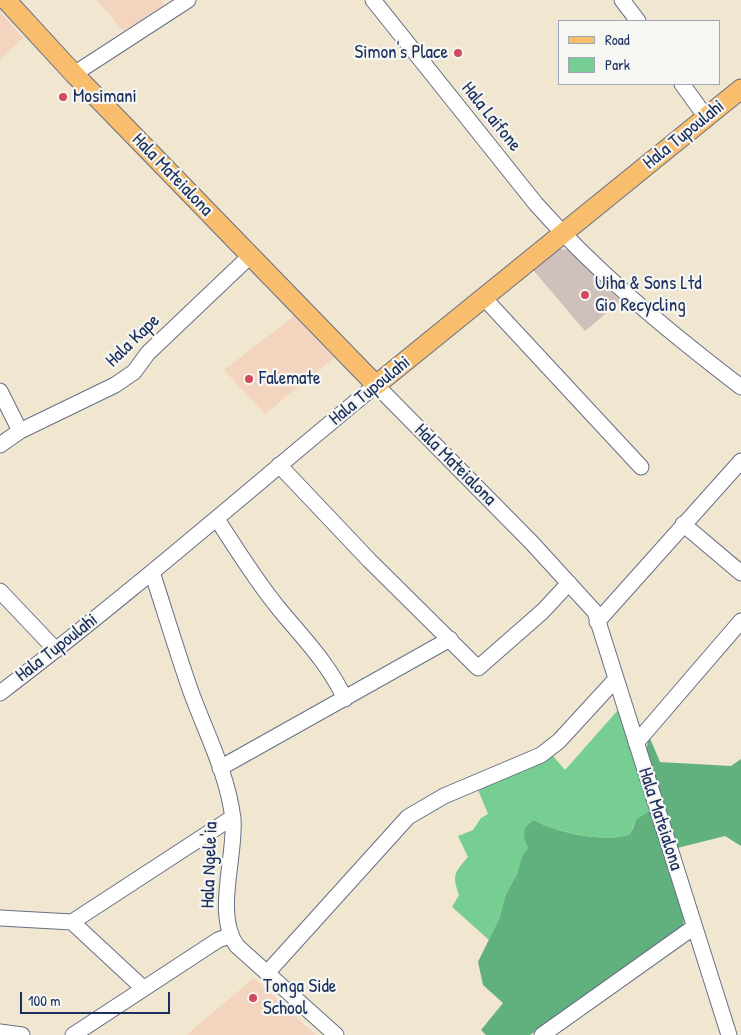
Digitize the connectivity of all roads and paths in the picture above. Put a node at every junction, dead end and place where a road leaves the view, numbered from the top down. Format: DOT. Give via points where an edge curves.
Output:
graph roads {
  1 [pos="6,0"];
  2 [pos="188,0"];
  3 [pos="373,0"];
  4 [pos="622,0"];
  5 [pos="637,20"];
  6 [pos="74,74"];
  7 [pos="683,85"];
  8 [pos="741,89"];
  9 [pos="706,117"];
  10 [pos="563,234"];
  11 [pos="250,256"];
  12 [pos="485,299"];
  13 [pos="376,385"];
  14 [pos="741,387"];
  15 [pos="0,391"];
  16 [pos="20,431"];
  17 [pos="0,445"];
  18 [pos="741,461"];
  19 [pos="279,465"];
  20 [pos="641,467"];
  21 [pos="217,519"];
  22 [pos="683,524"];
  23 [pos="152,572"];
  24 [pos="741,573"];
  25 [pos="569,583"];
  26 [pos="0,591"];
  27 [pos="596,622"];
  28 [pos="741,622"];
  29 [pos="450,639"];
  30 [pos="56,650"];
  31 [pos="615,680"];
  32 [pos="0,693"];
  33 [pos="345,699"];
  34 [pos="636,743"];
  35 [pos="220,768"];
  36 [pos="232,817"];
  37 [pos="0,918"];
  38 [pos="72,922"];
  39 [pos="694,927"];
  40 [pos="229,936"];
  41 [pos="267,973"];
  42 [pos="143,988"];
  43 [pos="0,1032"];
  44 [pos="22,1035"];
  45 [pos="74,1035"];
  46 [pos="336,1035"];
  47 [pos="542,1035"];
  48 [pos="729,1035"];
  1 -- 6 [label="main road, Hala Mateialona"];
  2 -- 6 [label="street"];
  3 -- 10 [label="street, Hala Laifone"];
  4 -- 5 [label="street"];
  6 -- 11 [label="main road, Hala Mateialona"];
  7 -- 9 [label="street"];
  8 -- 9 [label="main road, Hala Tupoulahi"];
  9 -- 10 [label="main road, Hala Tupoulahi"];
  10 -- 12 [label="main road, Hala Tupoulahi"];
  10 -- 14 [label="street, Hala Laifone" via="669,331"];
  11 -- 13 [label="main road, Hala Mateialona"];
  11 -- 16 [label="street, Hala Kape" via="148,352 134,372 115,385"];
  12 -- 13 [label="main road, Hala Tupoulahi"];
  12 -- 20 [label="street"];
  13 -- 19 [label="street, Hala Tupoulahi"];
  13 -- 25 [label="street, Hala Mateialona"];
  15 -- 16 [label="street"];
  16 -- 17 [label="street, Hala Kape"];
  18 -- 22 [label="street"];
  19 -- 21 [label="street, Hala Tupoulahi"];
  19 -- 29 [label="street"];
  21 -- 23 [label="street, Hala Tupoulahi"];
  21 -- 33 [label="street" via="251,572 317,651"];
  22 -- 24 [label="street"];
  22 -- 27 [label="street"];
  23 -- 30 [label="street, Hala Tupoulahi"];
  23 -- 35 [label="street, Hala Ngele'ia"];
  25 -- 27 [label="street, Hala Mateialona" via="595,612"];
  25 -- 29 [label="street" via="543,611 478,668"];
  26 -- 30 [label="street"];
  27 -- 31 [label="street, Hala Mateialona"];
  28 -- 34 [label="street"];
  29 -- 33 [label="street"];
  30 -- 32 [label="street, Hala Tupoulahi"];
  31 -- 34 [label="street, Hala Mateialona"];
  31 -- 41 [label="street" via="559,741 541,755 444,796 408,817"];
  33 -- 35 [label="street"];
  34 -- 39 [label="street, Hala Mateialona"];
  35 -- 36 [label="street, Hala Ngele'ia"];
  36 -- 38 [label="street"];
  36 -- 40 [label="street, Hala Ngele'ia" via="227,904"];
  37 -- 38 [label="street"];
  38 -- 42 [label="street"];
  39 -- 47 [label="street"];
  39 -- 48 [label="street, Hala Mateialona"];
  40 -- 41 [label="street"];
  40 -- 42 [label="street"];
  41 -- 46 [label="street"];
  42 -- 45 [label="street"];
  43 -- 44 [label="street"];
}
